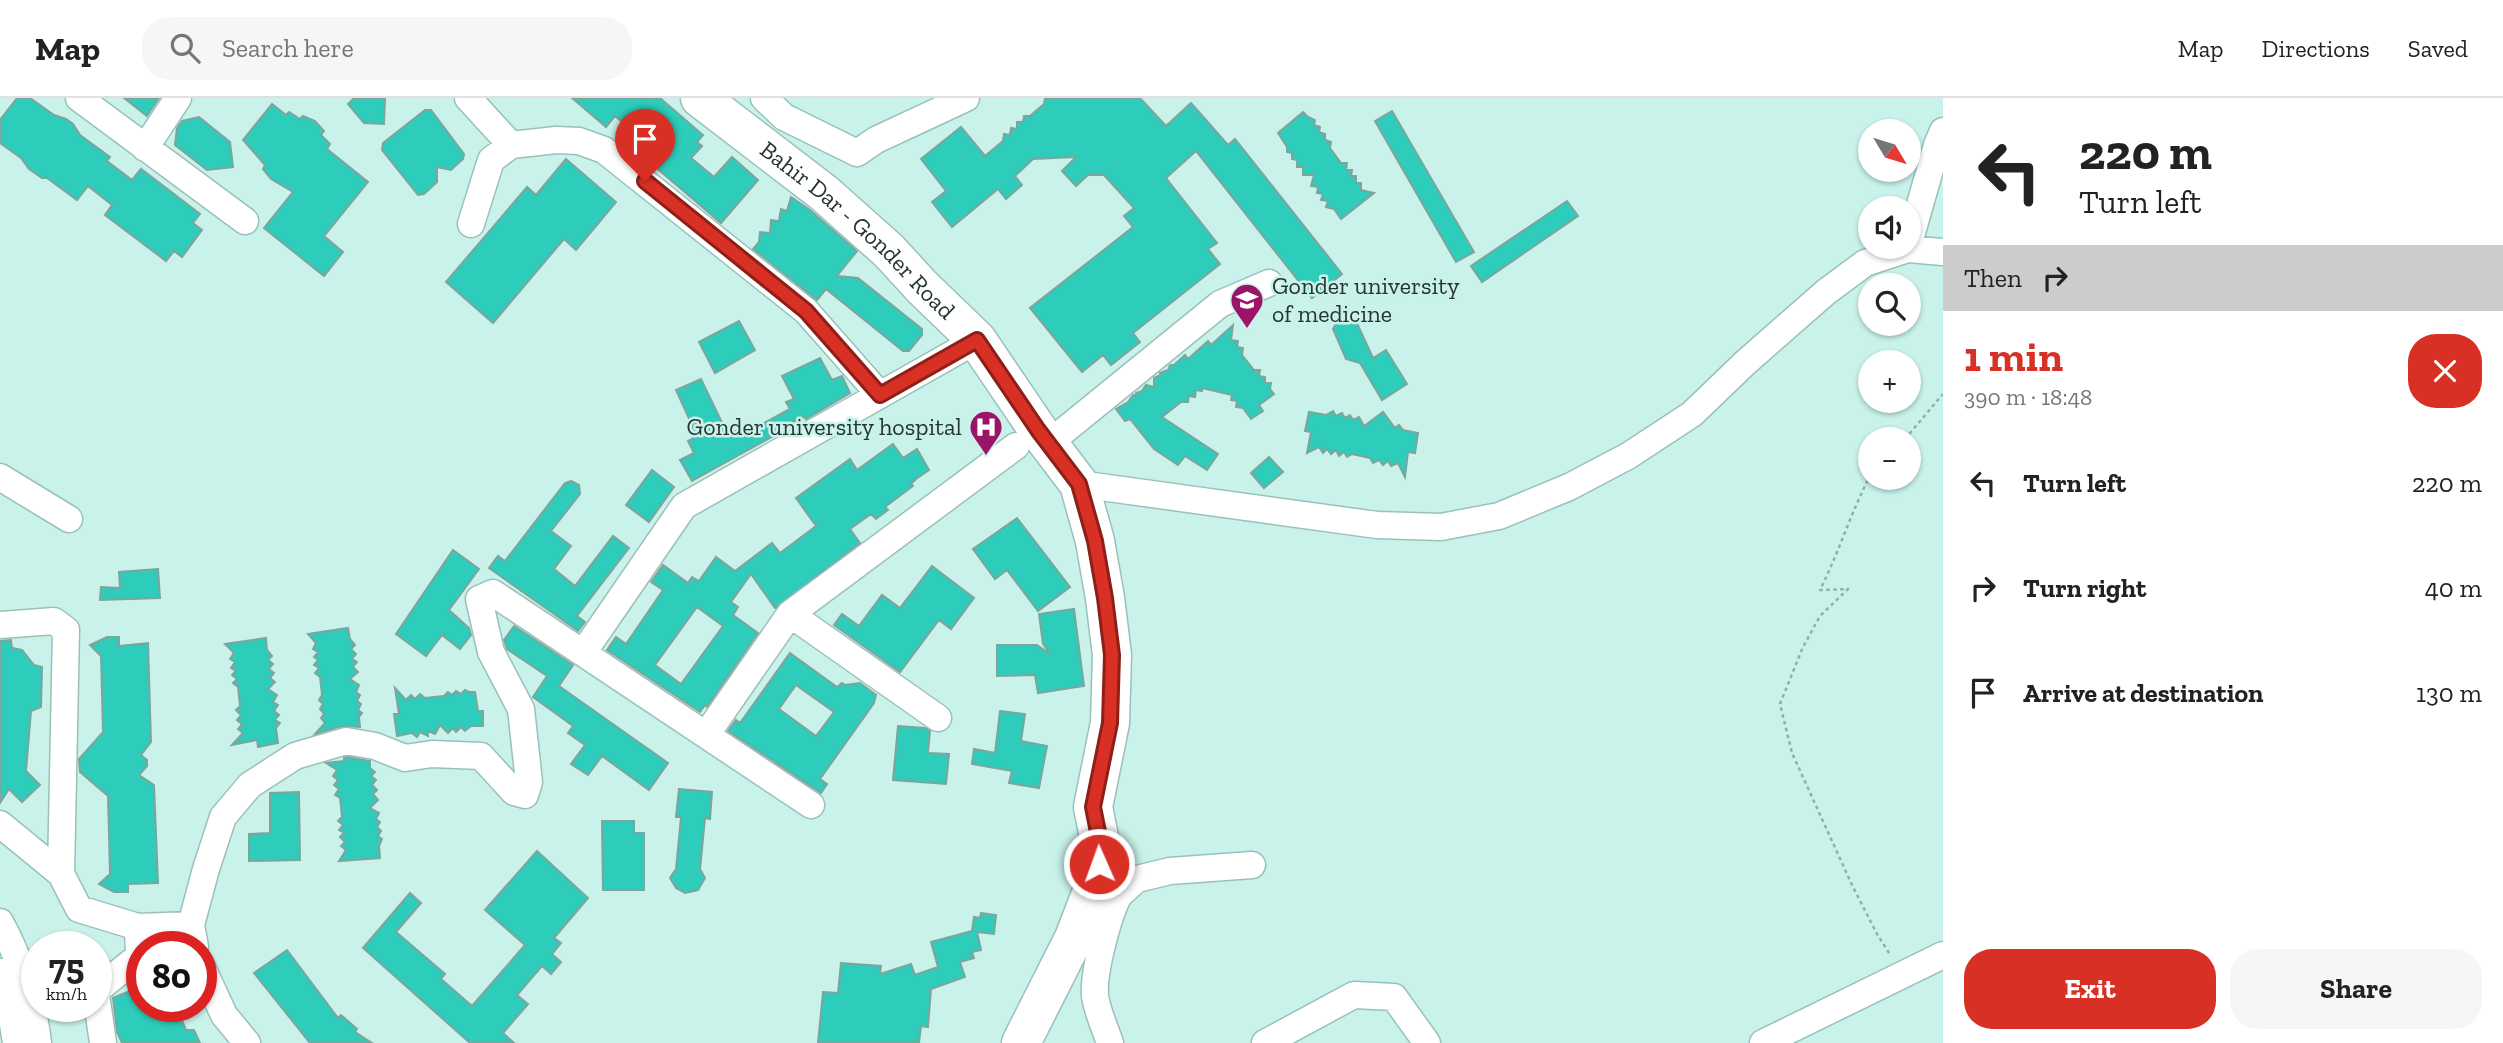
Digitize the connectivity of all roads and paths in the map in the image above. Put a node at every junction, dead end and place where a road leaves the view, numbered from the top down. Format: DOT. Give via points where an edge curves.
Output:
graph roads {
  1 [pos="79,98"];
  2 [pos="178,98"];
  3 [pos="468,98"];
  4 [pos="700,98"];
  5 [pos="764,98"];
  6 [pos="966,98"];
  7 [pos="1943,131"];
  8 [pos="511,145"];
  9 [pos="145,148"];
  10 [pos="1921,201"];
  11 [pos="245,221"];
  12 [pos="471,224"];
  13 [pos="1921,248"];
  14 [pos="1943,252"];
  15 [pos="1875,259"];
  16 [pos="1269,284"];
  17 [pos="977,340"];
  18 [pos="1943,394"];
  19 [pos="880,395"];
  20 [pos="1915,427"];
  21 [pos="1033,445"];
  22 [pos="0,477"];
  23 [pos="1079,484"];
  24 [pos="1863,490"];
  25 [pos="69,519"];
  26 [pos="790,614"];
  27 [pos="0,625"];
  28 [pos="583,653"];
  29 [pos="938,718"];
  30 [pos="706,735"];
  31 [pos="810,805"];
  32 [pos="0,824"];
  33 [pos="1252,864"];
  34 [pos="61,874"];
  35 [pos="1108,888"];
  36 [pos="0,922"];
  37 [pos="138,927"];
  38 [pos="162,931"];
  39 [pos="194,931"];
  40 [pos="1943,954"];
  41 [pos="0,972"];
  42 [pos="1903,974"];
  43 [pos="112,979"];
  44 [pos="217,1000"];
  45 [pos="100,1022"];
  46 [pos="16,1043"];
  47 [pos="38,1043"];
  48 [pos="103,1043"];
  49 [pos="247,1043"];
  50 [pos="1021,1043"];
  51 [pos="1110,1043"];
  52 [pos="1265,1043"];
  53 [pos="1427,1043"];
  54 [pos="1763,1043"];
  1 -- 9 [label="street"];
  2 -- 9 [label="street"];
  3 -- 8 [label="street"];
  4 -- 17 [label="highway, Bahir Dar - Gonder Road" via="824,193"];
  5 -- 6 [label="street" via="784,117 857,153"];
  7 -- 10 [label="street"];
  8 -- 12 [label="street" via="491,160"];
  8 -- 19 [label="street" via="579,141 604,150 806,311"];
  9 -- 11 [label="street"];
  13 -- 14 [label="street"];
  15 -- 23 [label="street" via="1836,284 1692,414 1628,456 1499,516 1441,527 1377,525"];
  16 -- 21 [label="street" via="1220,304"];
  17 -- 19 [label="street"];
  17 -- 21 [label="highway, Bahir Dar - Gonder Road"];
  18 -- 20 [label="path"];
  19 -- 28 [label="street" via="684,506"];
  21 -- 23 [label="highway, Bahir Dar - Gonder Road"];
  21 -- 26 [label="street"];
  22 -- 25 [label="street"];
  23 -- 35 [label="highway, Bahir Dar - Gonder Road" via="1095,541 1112,655 1110,723 1093,807"];
  24 -- 42 [label="path" via="1820,590 1848,589 1820,616 1780,704 1792,752 1852,885"];
  26 -- 29 [label="street"];
  26 -- 30 [label="street"];
  27 -- 34 [label="street" via="54,621 66,630"];
  28 -- 30 [label="street"];
  28 -- 39 [label="street" via="493,593 479,599 491,652 521,709 529,782 525,795 514,792 481,756 405,758 346,741 295,756 250,785 223,817 206,869"];
  30 -- 31 [label="street"];
  32 -- 34 [label="street"];
  33 -- 35 [label="street" via="1170,871"];
  34 -- 37 [label="street" via="79,909"];
  35 -- 50 [label="highway, Bahir Dar - Gonder Road" via="1074,938"];
  35 -- 51 [label="street" via="1113,906 1095,996"];
  36 -- 47 [label="street" via="18,956"];
  37 -- 38 [label="street"];
  37 -- 43 [label="street" via="139,956"];
  40 -- 42 [label="street"];
  41 -- 46 [label="street"];
  42 -- 54 [label="street"];
  44 -- 49 [label="street"];
  45 -- 48 [label="street"];
  52 -- 53 [label="street" via="1354,995 1394,997"];
}
